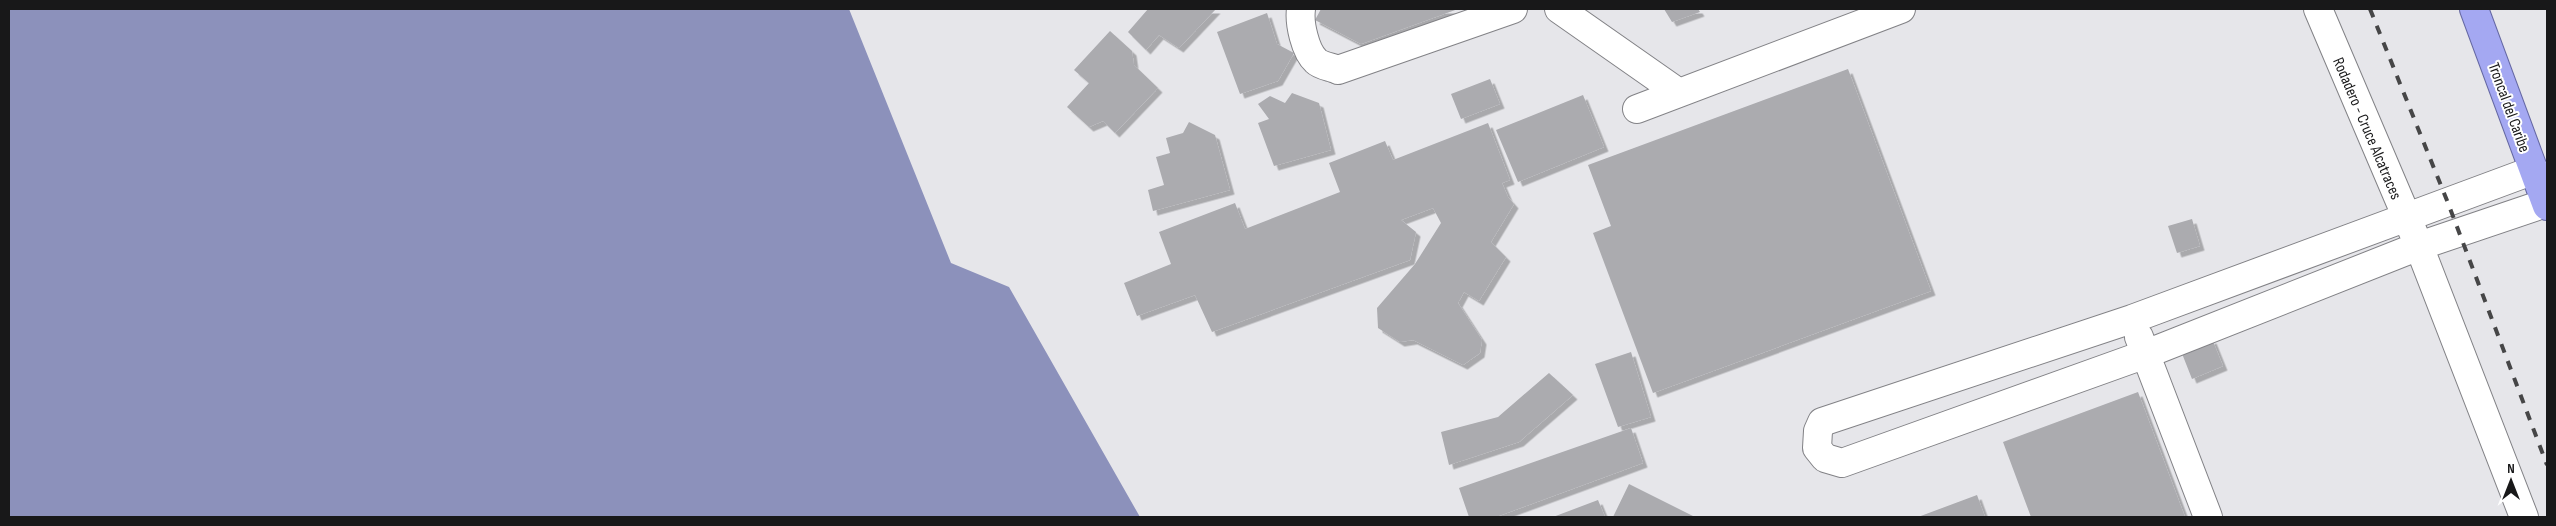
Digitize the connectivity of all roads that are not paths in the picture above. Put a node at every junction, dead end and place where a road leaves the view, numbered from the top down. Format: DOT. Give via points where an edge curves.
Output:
graph roads {
  1 [pos="1301,9"];
  2 [pos="1513,9"];
  3 [pos="1559,9"];
  4 [pos="1901,9"];
  5 [pos="2318,9"];
  6 [pos="2474,9"];
  7 [pos="1679,93"];
  8 [pos="1637,109"];
  9 [pos="2534,170"];
  10 [pos="2547,204"];
  11 [pos="2406,219"];
  12 [pos="2419,246"];
  13 [pos="2132,319"];
  14 [pos="2146,354"];
  15 [pos="2208,517"];
  16 [pos="2524,517"];
  1 -- 2 [label="street" via="1309,51 1317,62 1338,70"];
  3 -- 7 [label="street"];
  4 -- 7 [label="street"];
  5 -- 11 [label="street, Rodadero - Cruce Alcatraces"];
  6 -- 9 [label="highway, Troncal del Caribe"];
  7 -- 8 [label="street"];
  9 -- 10 [label="highway, Troncal del Caribe"];
  9 -- 11 [label="street"];
  10 -- 12 [label="street"];
  11 -- 12 [label="street, Rodadero - Cruce Alcatraces"];
  11 -- 13 [label="street"];
  12 -- 14 [label="street"];
  12 -- 16 [label="street, Rodadero - Cruce Alcatraces"];
  13 -- 14 [label="street"];
  13 -- 14 [label="street" via="1822,422 1817,448 1825,458 1842,463"];
  14 -- 15 [label="street"];
}
